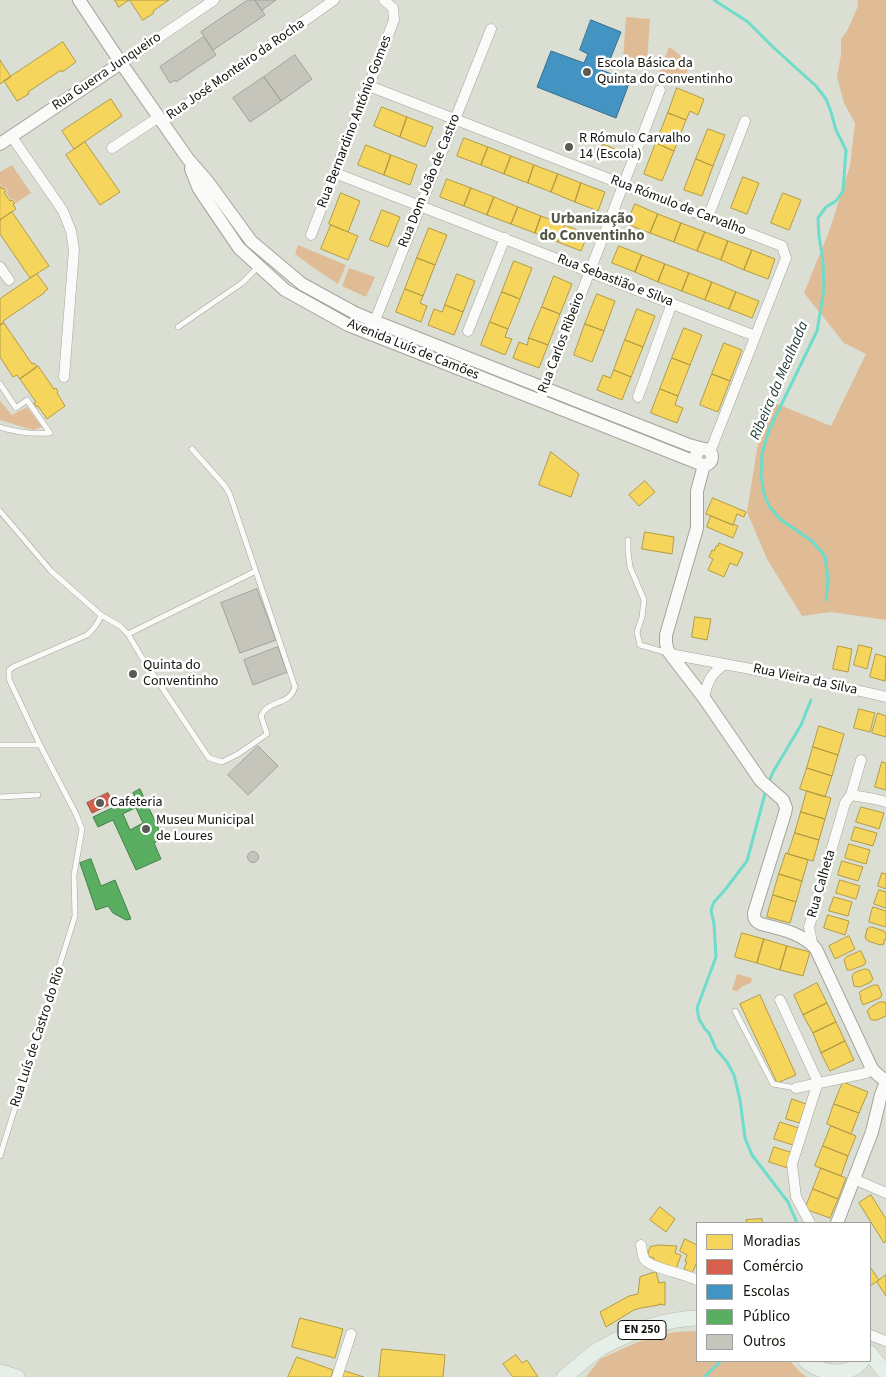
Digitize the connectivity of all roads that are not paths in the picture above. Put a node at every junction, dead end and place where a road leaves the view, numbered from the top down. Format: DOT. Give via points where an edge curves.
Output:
graph roads {
  1 [pos="79,0"];
  2 [pos="214,0"];
  3 [pos="334,0"];
  4 [pos="384,0"];
  5 [pos="491,29"];
  6 [pos="121,63"];
  7 [pos="369,86"];
  8 [pos="660,90"];
  9 [pos="160,119"];
  10 [pos="455,119"];
  11 [pos="745,121"];
  12 [pos="12,137"];
  13 [pos="0,144"];
  14 [pos="112,148"];
  15 [pos="188,159"];
  16 [pos="335,172"];
  17 [pos="623,184"];
  18 [pos="420,205"];
  19 [pos="708,217"];
  20 [pos="311,235"];
  21 [pos="505,238"];
  22 [pos="259,266"];
  23 [pos="0,267"];
  24 [pos="590,271"];
  25 [pos="9,280"];
  26 [pos="672,302"];
  27 [pos="374,321"];
  28 [pos="178,327"];
  29 [pos="468,332"];
  30 [pos="370,333"];
  31 [pos="755,336"];
  32 [pos="64,377"];
  33 [pos="0,384"];
  34 [pos="545,388"];
  35 [pos="638,397"];
  36 [pos="540,400"];
  37 [pos="0,426"];
  38 [pos="192,449"];
  39 [pos="707,450"];
  40 [pos="701,464"];
  41 [pos="0,511"];
  42 [pos="628,540"];
  43 [pos="256,571"];
  44 [pos="101,615"];
  45 [pos="128,634"];
  46 [pos="670,654"];
  47 [pos="725,664"];
  48 [pos="886,697"];
  49 [pos="704,698"];
  50 [pos="0,744"];
  51 [pos="40,744"];
  52 [pos="861,760"];
  53 [pos="38,795"];
  54 [pos="851,795"];
  55 [pos="0,796"];
  56 [pos="886,802"];
  57 [pos="812,943"];
  58 [pos="780,1000"];
  59 [pos="735,1012"];
  60 [pos="872,1069"];
  61 [pos="818,1082"];
  62 [pos="886,1082"];
  63 [pos="796,1088"];
  64 [pos="0,1156"];
  65 [pos="854,1179"];
  66 [pos="886,1193"];
  67 [pos="809,1222"];
  68 [pos="837,1222"];
  69 [pos="641,1244"];
  70 [pos="696,1280"];
  71 [pos="696,1318"];
  72 [pos="351,1334"];
  73 [pos="871,1335"];
  74 [pos="886,1341"];
  75 [pos="871,1355"];
  76 [pos="807,1362"];
  77 [pos="861,1362"];
  78 [pos="0,1372"];
  79 [pos="843,1373"];
  80 [pos="886,1374"];
  81 [pos="17,1377"];
  82 [pos="337,1377"];
  83 [pos="564,1377"];
  84 [pos="859,1377"];
  1 -- 6 [label="street, Avenida Luís de Camões"];
  2 -- 6 [label="street, Rua Guerra Junqueiro"];
  3 -- 9 [label="street, Rua José Monteiro da Rocha"];
  4 -- 7 [label="street, Rua Bernardino António Gomes" via="393,8 394,20"];
  5 -- 10 [label="street, Rua Dom João de Castro"];
  6 -- 9 [label="street, Avenida Luís de Camões"];
  6 -- 12 [label="street, Rua Guerra Junqueiro"];
  7 -- 10 [label="street, Rua Rómulo de Carvalho"];
  7 -- 16 [label="street, Rua Bernardino António Gomes"];
  8 -- 17 [label="street, Rua Carlos Ribeiro"];
  9 -- 14 [label="street, Rua José Monteiro da Rocha"];
  9 -- 15 [label="street, Avenida Luís de Camões"];
  10 -- 17 [label="street, Rua Rómulo de Carvalho"];
  10 -- 18 [label="street, Rua Dom João de Castro"];
  11 -- 19 [label="street"];
  12 -- 13 [label="street, Rua Guerra Junqueiro"];
  12 -- 32 [label="street" via="63,211 71,230 74,250"];
  15 -- 22 [label="street, Avenida Luís de Camões" via="199,189 239,248"];
  15 -- 27 [label="street, Avenida Luís de Camões" via="251,241 302,284"];
  16 -- 18 [label="street, Rua Sebastião e Silva"];
  16 -- 20 [label="street, Rua Bernardino António Gomes"];
  17 -- 19 [label="street, Rua Rómulo de Carvalho"];
  17 -- 24 [label="street, Rua Carlos Ribeiro"];
  18 -- 21 [label="street, Rua Sebastião e Silva"];
  18 -- 27 [label="street, Rua Dom João de Castro"];
  19 -- 31 [label="street, Rua Rómulo de Carvalho" via="782,246 786,258"];
  21 -- 24 [label="street, Rua Sebastião e Silva"];
  21 -- 29 [label="street"];
  22 -- 28 [label="lane" via="242,283"];
  22 -- 30 [label="street, Avenida Luís de Camões" via="285,290"];
  23 -- 25 [label="street"];
  24 -- 26 [label="street, Rua Sebastião e Silva"];
  24 -- 34 [label="street, Rua Carlos Ribeiro"];
  26 -- 31 [label="street, Rua Sebastião e Silva"];
  26 -- 35 [label="street"];
  27 -- 30 [label="street, Rua Dom João de Castro"];
  27 -- 34 [label="street, Avenida Luís de Camões"];
  30 -- 36 [label="street, Avenida Luís de Camões"];
  31 -- 39 [label="street, Rua Rómulo de Carvalho"];
  33 -- 37 [label="lane" via="16,408 27,400 50,433 22,433"];
  34 -- 36 [label="street, Rua Carlos Ribeiro"];
  34 -- 39 [label="street, Avenida Luís de Camões"];
  36 -- 40 [label="street, Avenida Luís de Camões"];
  38 -- 43 [label="lane" via="230,495"];
  39 -- 40 [label="street" via="699,451 696,456 696,461"];
  40 -- 46 [label="street" via="697,528 666,635"];
  41 -- 44 [label="lane" via="51,571"];
  42 -- 46 [label="lane" via="630,567 644,600 637,632 640,645"];
  43 -- 45 [label="lane"];
  43 -- 45 [label="lane" via="295,687 293,694 266,709 261,716 267,734 222,762 209,758"];
  44 -- 45 [label="lane"];
  44 -- 51 [label="lane, Rua Luís de Castro do Rio" via="87,635 9,670 9,679"];
  46 -- 47 [label="street, Rua Vieira da Silva"];
  46 -- 49 [label="street"];
  47 -- 48 [label="street, Rua Vieira da Silva"];
  47 -- 49 [label="street" via="709,679"];
  49 -- 57 [label="street" via="761,781 785,804 754,918 756,922"];
  50 -- 51 [label="lane"];
  51 -- 64 [label="lane, Rua Luís de Castro do Rio" via="82,829 74,875 75,916"];
  52 -- 54 [label="street, Rua Calheta"];
  53 -- 55 [label="lane"];
  54 -- 56 [label="street"];
  54 -- 57 [label="street, Rua Calheta" via="845,803 809,927"];
  57 -- 60 [label="street, Rua Calheta"];
  58 -- 61 [label="street"];
  59 -- 63 [label="lane" via="773,1084"];
  60 -- 61 [label="street"];
  60 -- 62 [label="street, Rua Calheta"];
  61 -- 63 [label="street"];
  61 -- 67 [label="street" via="792,1164 796,1197"];
  62 -- 65 [label="street"];
  65 -- 66 [label="street"];
  65 -- 68 [label="street"];
  69 -- 70 [label="street" via="649,1264"];
  71 -- 83 [label="main road, EN 250" via="665,1322 632,1334 600,1349"];
  72 -- 82 [label="street"];
  73 -- 74 [label="street"];
  75 -- 80 [label="main road"];
  76 -- 79 [label="main road" via="816,1368"];
  77 -- 79 [label="main road"];
  78 -- 81 [label="main road"];
  79 -- 84 [label="main road"];
}
